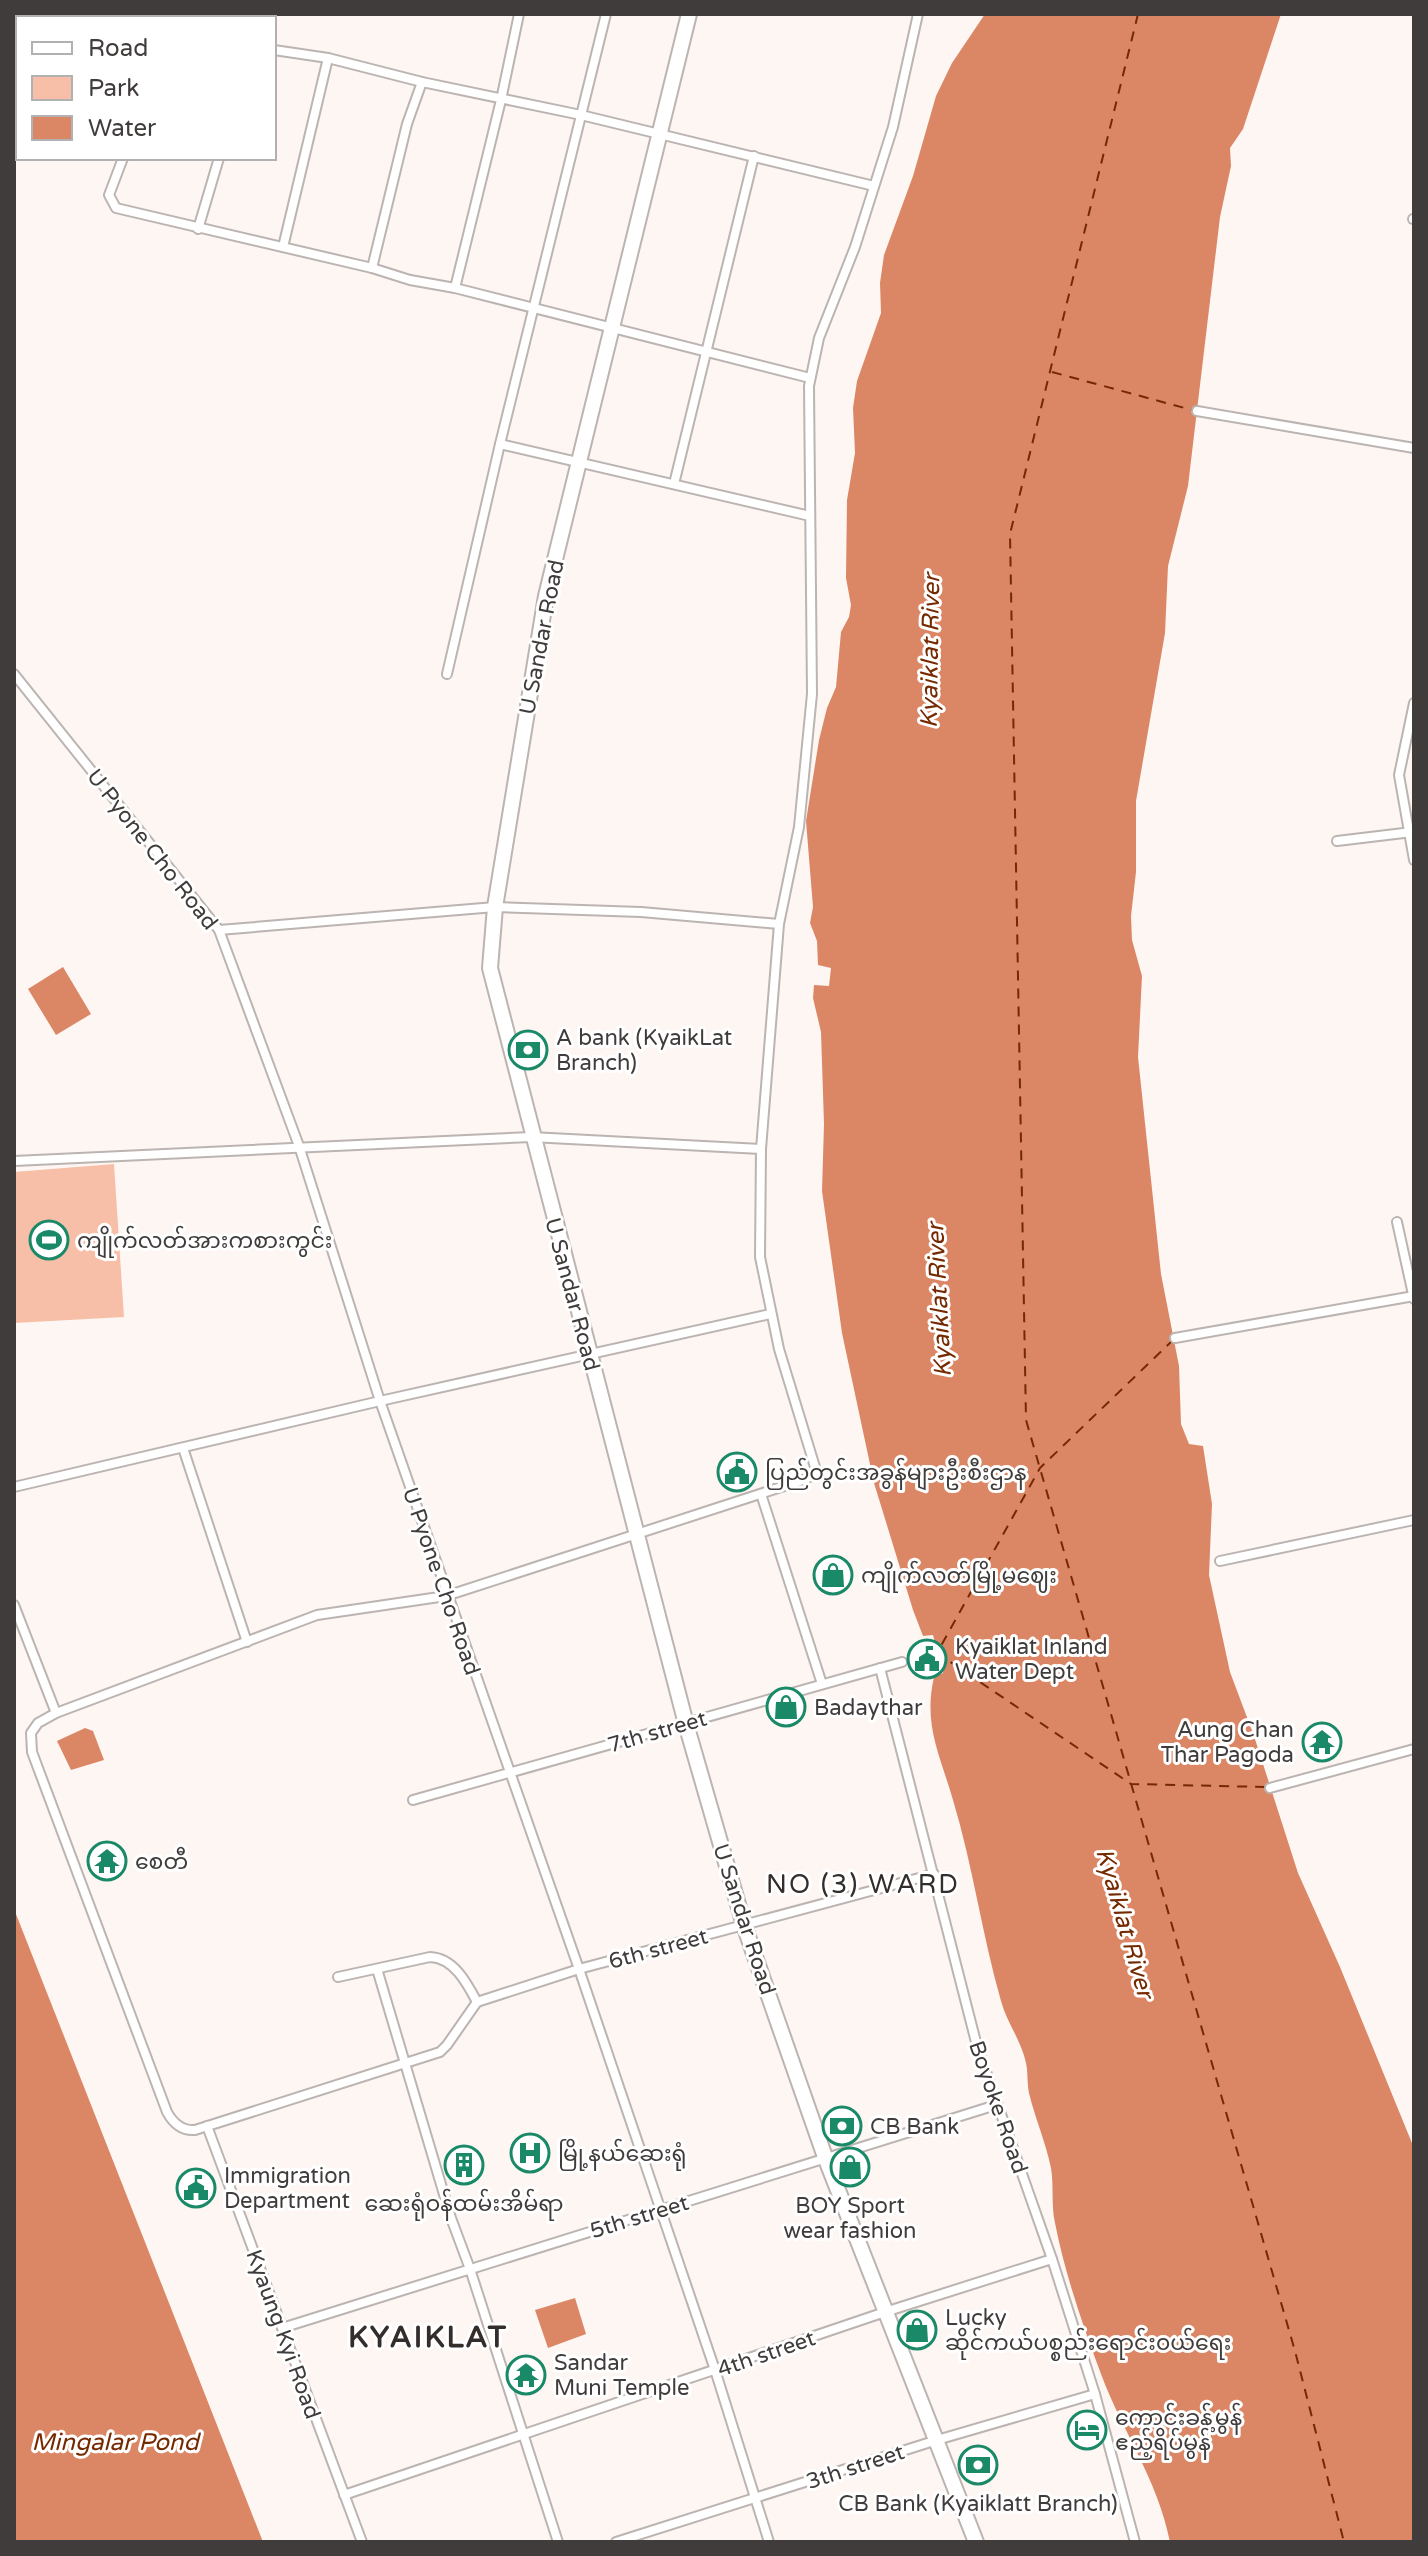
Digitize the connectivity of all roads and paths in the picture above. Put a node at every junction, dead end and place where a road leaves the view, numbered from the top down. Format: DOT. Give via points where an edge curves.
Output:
graph roads {
  1 [pos="519,14"];
  2 [pos="606,14"];
  3 [pos="689,14"];
  4 [pos="918,14"];
  5 [pos="276,50"];
  6 [pos="328,58"];
  7 [pos="422,82"];
  8 [pos="501,100"];
  9 [pos="581,115"];
  10 [pos="659,135"];
  11 [pos="754,156"];
  12 [pos="122,160"];
  13 [pos="218,160"];
  14 [pos="874,186"];
  15 [pos="198,229"];
  16 [pos="283,247"];
  17 [pos="372,268"];
  18 [pos="455,288"];
  19 [pos="535,309"];
  20 [pos="612,329"];
  21 [pos="704,353"];
  22 [pos="810,378"];
  23 [pos="1197,411"];
  24 [pos="500,444"];
  25 [pos="1414,448"];
  26 [pos="579,464"];
  27 [pos="674,484"];
  28 [pos="810,516"];
  29 [pos="14,674"];
  30 [pos="447,674"];
  31 [pos="1414,703"];
  32 [pos="1411,832"];
  33 [pos="1337,841"];
  34 [pos="1414,860"];
  35 [pos="495,907"];
  36 [pos="779,924"];
  37 [pos="219,930"];
  38 [pos="531,1137"];
  39 [pos="299,1146"];
  40 [pos="761,1149"];
  41 [pos="14,1161"];
  42 [pos="1397,1222"];
  43 [pos="1414,1297"];
  44 [pos="770,1314"];
  45 [pos="1175,1338"];
  46 [pos="589,1356"];
  47 [pos="380,1401"];
  48 [pos="183,1448"];
  49 [pos="14,1487"];
  50 [pos="761,1494"];
  51 [pos="1414,1520"];
  52 [pos="636,1535"];
  53 [pos="1220,1561"];
  54 [pos="446,1596"];
  55 [pos="14,1605"];
  56 [pos="24,1631"];
  57 [pos="14,1635"];
  58 [pos="247,1642"];
  59 [pos="902,1662"];
  60 [pos="880,1668"];
  61 [pos="822,1684"];
  62 [pos="56,1713"];
  63 [pos="686,1724"];
  64 [pos="1414,1749"];
  65 [pos="510,1773"];
  66 [pos="1270,1788"];
  67 [pos="413,1800"];
  68 [pos="934,1874"];
  69 [pos="744,1925"];
  70 [pos="377,1969"];
  71 [pos="579,1969"];
  72 [pos="338,1977"];
  73 [pos="477,2002"];
  74 [pos="405,2065"];
  75 [pos="996,2105"];
  76 [pos="207,2126"];
  77 [pos="825,2157"];
  78 [pos="659,2209"];
  79 [pos="1052,2259"];
  80 [pos="470,2269"];
  81 [pos="885,2312"];
  82 [pos="282,2328"];
  83 [pos="715,2370"];
  84 [pos="1095,2394"];
  85 [pos="523,2435"];
  86 [pos="937,2440"];
  87 [pos="344,2495"];
  88 [pos="754,2498"];
  89 [pos="362,2542"];
  90 [pos="558,2542"];
  91 [pos="616,2542"];
  92 [pos="769,2542"];
  93 [pos="976,2542"];
  94 [pos="1135,2542"];
  1 -- 8 [label="street"];
  2 -- 9 [label="street"];
  3 -- 10 [label="main road, U Sandar Road"];
  4 -- 14 [label="street"];
  5 -- 6 [label="street"];
  6 -- 7 [label="street"];
  6 -- 16 [label="street"];
  7 -- 8 [label="street"];
  7 -- 17 [label="street"];
  8 -- 9 [label="street"];
  8 -- 18 [label="street"];
  9 -- 10 [label="street"];
  9 -- 19 [label="street"];
  10 -- 11 [label="street"];
  10 -- 20 [label="main road, U Sandar Road"];
  11 -- 14 [label="street"];
  11 -- 21 [label="street"];
  12 -- 15 [label="street" via="109,195 116,208"];
  13 -- 15 [label="street"];
  14 -- 22 [label="street" via="819,338"];
  15 -- 16 [label="street"];
  16 -- 17 [label="street"];
  17 -- 18 [label="street"];
  18 -- 19 [label="street"];
  19 -- 20 [label="street"];
  19 -- 24 [label="street"];
  20 -- 21 [label="street"];
  20 -- 26 [label="main road, U Sandar Road"];
  21 -- 22 [label="street"];
  21 -- 27 [label="street"];
  22 -- 28 [label="street"];
  23 -- 25 [label="street"];
  24 -- 26 [label="street"];
  24 -- 30 [label="street"];
  26 -- 27 [label="street"];
  26 -- 35 [label="main road, U Sandar Road" via="546,596"];
  27 -- 28 [label="street"];
  28 -- 36 [label="street" via="812,694 799,827"];
  29 -- 37 [label="street, U Pyone Cho Road"];
  31 -- 32 [label="street" via="1399,775"];
  32 -- 33 [label="street"];
  32 -- 34 [label="street"];
  35 -- 36 [label="street"];
  35 -- 37 [label="street"];
  35 -- 38 [label="main road, U Sandar Road" via="490,968"];
  36 -- 40 [label="street"];
  37 -- 39 [label="street, U Pyone Cho Road"];
  38 -- 39 [label="street"];
  38 -- 40 [label="street"];
  38 -- 46 [label="main road, U Sandar Road"];
  39 -- 41 [label="street"];
  39 -- 47 [label="street, U Pyone Cho Road"];
  40 -- 44 [label="street" via="760,1257"];
  42 -- 43 [label="street"];
  43 -- 45 [label="street"];
  44 -- 46 [label="street"];
  44 -- 50 [label="street" via="815,1471 810,1478"];
  46 -- 47 [label="street"];
  46 -- 52 [label="main road, U Sandar Road"];
  47 -- 48 [label="street"];
  47 -- 54 [label="street, U Pyone Cho Road"];
  48 -- 49 [label="street"];
  48 -- 58 [label="street"];
  50 -- 52 [label="street"];
  50 -- 61 [label="street"];
  51 -- 53 [label="street"];
  52 -- 54 [label="street"];
  52 -- 63 [label="main road, U Sandar Road"];
  54 -- 58 [label="street" via="317,1615"];
  54 -- 65 [label="street, U Pyone Cho Road"];
  55 -- 56 [label="street"];
  56 -- 57 [label="street"];
  56 -- 62 [label="street"];
  58 -- 62 [label="street"];
  59 -- 60 [label="street, 7th street"];
  60 -- 61 [label="street, 7th street"];
  60 -- 68 [label="street, Boyoke Road"];
  61 -- 63 [label="street, 7th street"];
  62 -- 76 [label="street" via="33,1728 32,1752 167,2112 184,2129"];
  63 -- 65 [label="street, 7th street"];
  63 -- 69 [label="main road, U Sandar Road"];
  64 -- 66 [label="street"];
  65 -- 67 [label="street, 7th street"];
  65 -- 71 [label="street, U Pyone Cho Road"];
  68 -- 69 [label="street, 6th street"];
  68 -- 75 [label="street, Boyoke Road"];
  69 -- 71 [label="street, 6th street"];
  69 -- 77 [label="main road, U Sandar Road"];
  70 -- 72 [label="street"];
  70 -- 73 [label="street" via="440,1957"];
  70 -- 74 [label="street"];
  71 -- 73 [label="street, 6th street"];
  71 -- 78 [label="street, U Pyone Cho Road"];
  73 -- 74 [label="street" via="444,2048"];
  74 -- 76 [label="street"];
  74 -- 80 [label="street"];
  75 -- 77 [label="street, 5th street"];
  75 -- 79 [label="street, Boyoke Road"];
  76 -- 82 [label="street, Kyaung Kyi Road"];
  77 -- 78 [label="street, 5th street"];
  77 -- 81 [label="main road, U Sandar Road"];
  78 -- 80 [label="street, 5th street"];
  78 -- 83 [label="street, U Pyone Cho Road"];
  79 -- 81 [label="street, 4th street"];
  79 -- 84 [label="street, Boyoke Road"];
  80 -- 82 [label="street, 5th street"];
  80 -- 85 [label="street"];
  81 -- 83 [label="street, 4th street"];
  81 -- 86 [label="main road, U Sandar Road"];
  82 -- 87 [label="street, Kyaung Kyi Road"];
  83 -- 85 [label="street, 4th street"];
  83 -- 88 [label="street, U Pyone Cho Road"];
  84 -- 86 [label="street, 3th street"];
  84 -- 94 [label="street, Boyoke Road"];
  85 -- 87 [label="street, 4th street"];
  85 -- 90 [label="street"];
  86 -- 88 [label="street, 3th street"];
  86 -- 93 [label="main road, U Sandar Road"];
  87 -- 89 [label="street, Kyaung Kyi Road"];
  88 -- 91 [label="street, 3th street"];
  88 -- 92 [label="street, U Pyone Cho Road"];
}
